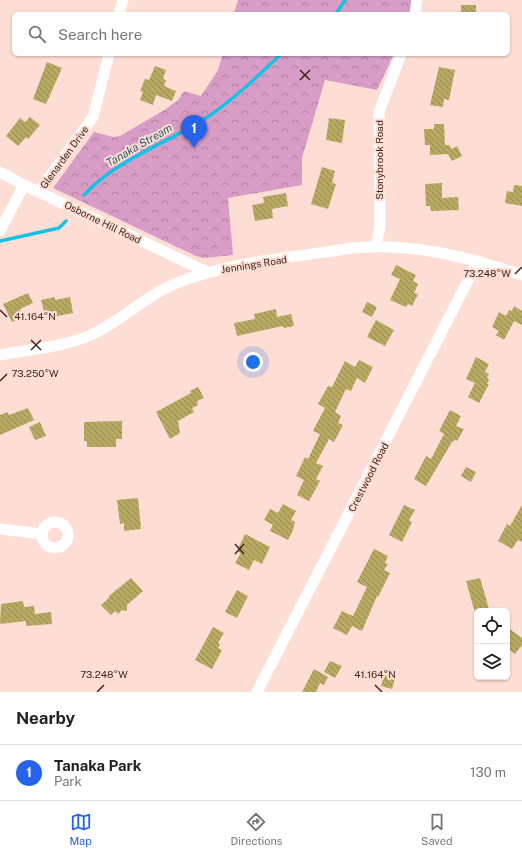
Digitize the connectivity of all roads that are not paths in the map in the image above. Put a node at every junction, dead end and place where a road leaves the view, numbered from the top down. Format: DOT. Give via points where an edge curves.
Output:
graph roads {
  1 [pos="123,0"];
  2 [pos="417,0"];
  3 [pos="120,12"];
  4 [pos="415,12"];
  5 [pos="108,56"];
  6 [pos="400,56"];
  7 [pos="0,172"];
  8 [pos="24,185"];
  9 [pos="39,192"];
  10 [pos="0,231"];
  11 [pos="376,246"];
  12 [pos="478,261"];
  13 [pos="207,272"];
  14 [pos="522,275"];
  15 [pos="0,355"];
  16 [pos="0,529"];
  17 [pos="42,534"];
  18 [pos="257,692"];
  1 -- 3 [label="street"];
  2 -- 4 [label="street"];
  5 -- 9 [label="street, Glenarden Drive" via="93,117"];
  6 -- 11 [label="street, Stonybrook Road" via="379,112 380,227"];
  7 -- 8 [label="street, Osborne Hill Road"];
  8 -- 9 [label="street, Osborne Hill Road"];
  8 -- 10 [label="street"];
  9 -- 13 [label="street, Osborne Hill Road"];
  11 -- 12 [label="street, Jennings Road" via="421,249"];
  11 -- 13 [label="street, Jennings Road"];
  12 -- 14 [label="street, Jennings Road"];
  12 -- 18 [label="street, Crestwood Road"];
  13 -- 15 [label="street, Jennings Road" via="159,292 105,328 86,337"];
  16 -- 17 [label="street"];
}
